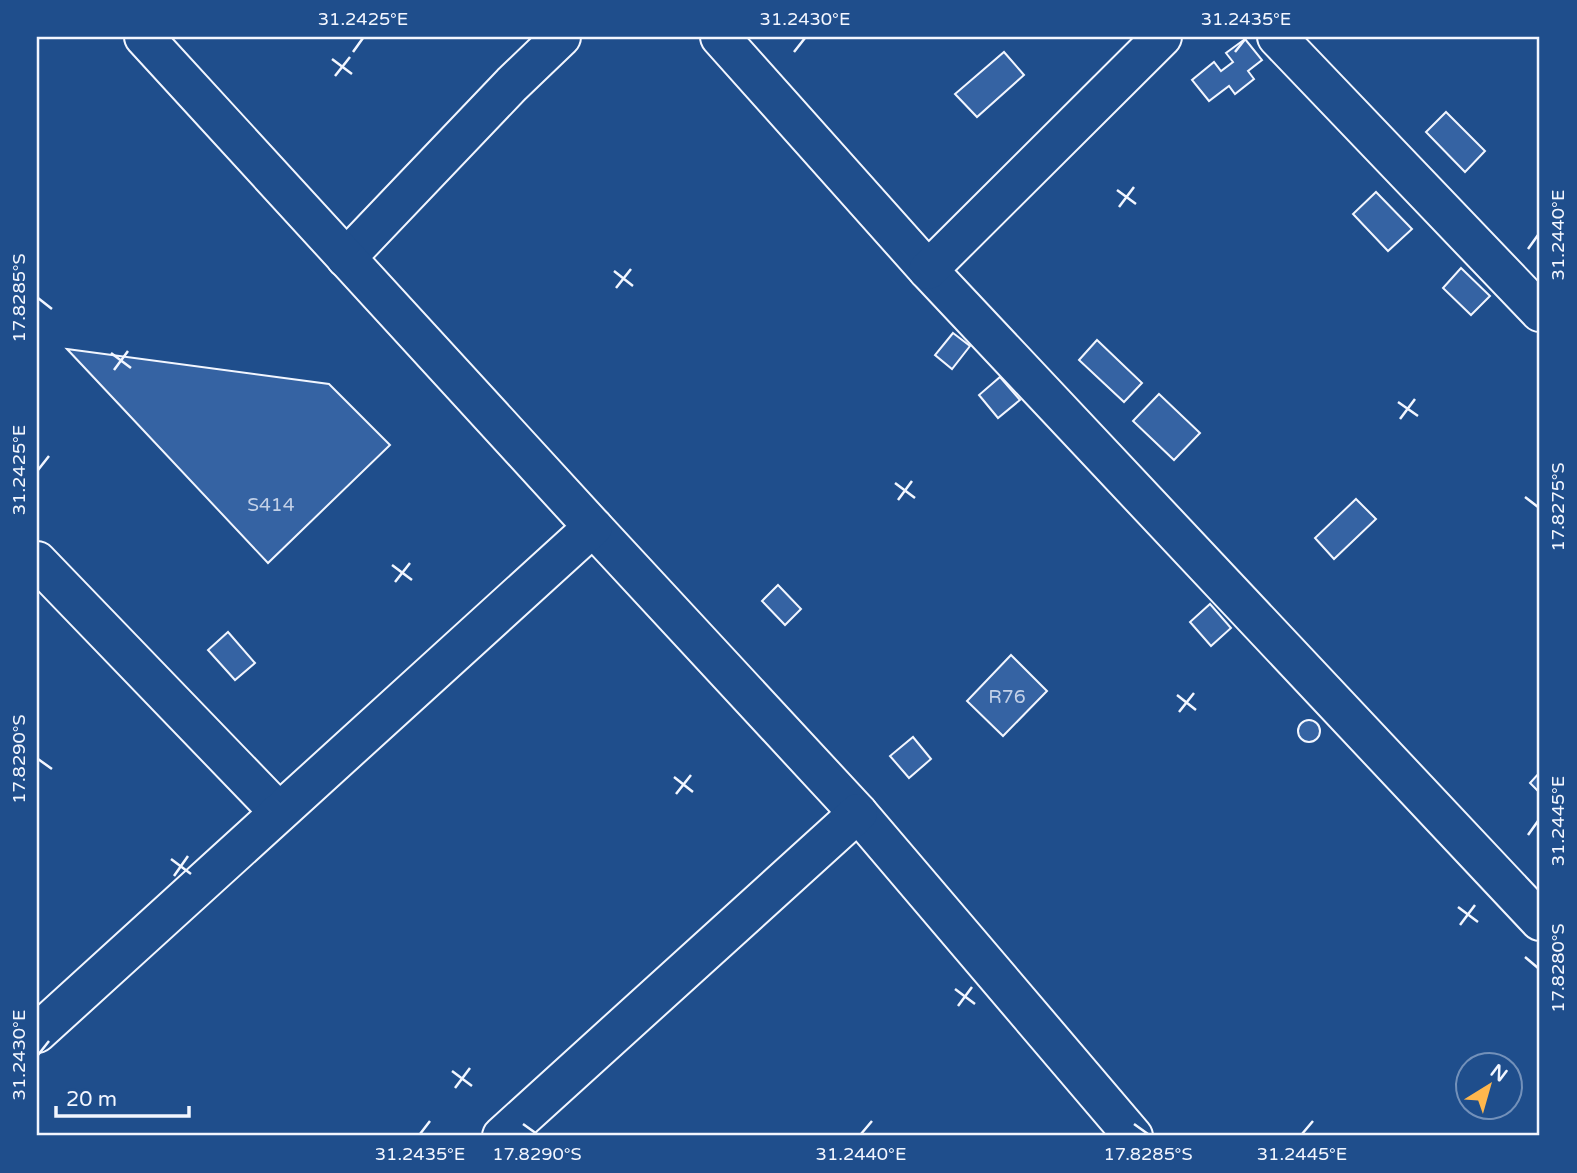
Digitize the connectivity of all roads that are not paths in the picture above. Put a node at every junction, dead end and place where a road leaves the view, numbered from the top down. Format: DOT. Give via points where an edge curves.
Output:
graph roads {
  1 [pos="144,37"];
  2 [pos="561,37"];
  3 [pos="720,37"];
  4 [pos="1162,37"];
  5 [pos="1277,37"];
  6 [pos="346,258"];
  7 [pos="928,270"];
  8 [pos="1540,312"];
  9 [pos="593,527"];
  10 [pos="37,561"];
  11 [pos="279,812"];
  12 [pos="858,813"];
  13 [pos="1540,921"];
  14 [pos="37,1033"];
  15 [pos="502,1136"];
  16 [pos="1133,1136"];
  1 -- 6 [label="street"];
  2 -- 6 [label="street"];
  3 -- 7 [label="street"];
  4 -- 7 [label="street"];
  5 -- 8 [label="street"];
  6 -- 9 [label="street"];
  7 -- 13 [label="street"];
  9 -- 11 [label="street"];
  9 -- 12 [label="street"];
  10 -- 11 [label="street"];
  11 -- 14 [label="street"];
  12 -- 15 [label="street"];
  12 -- 16 [label="street"];
}
